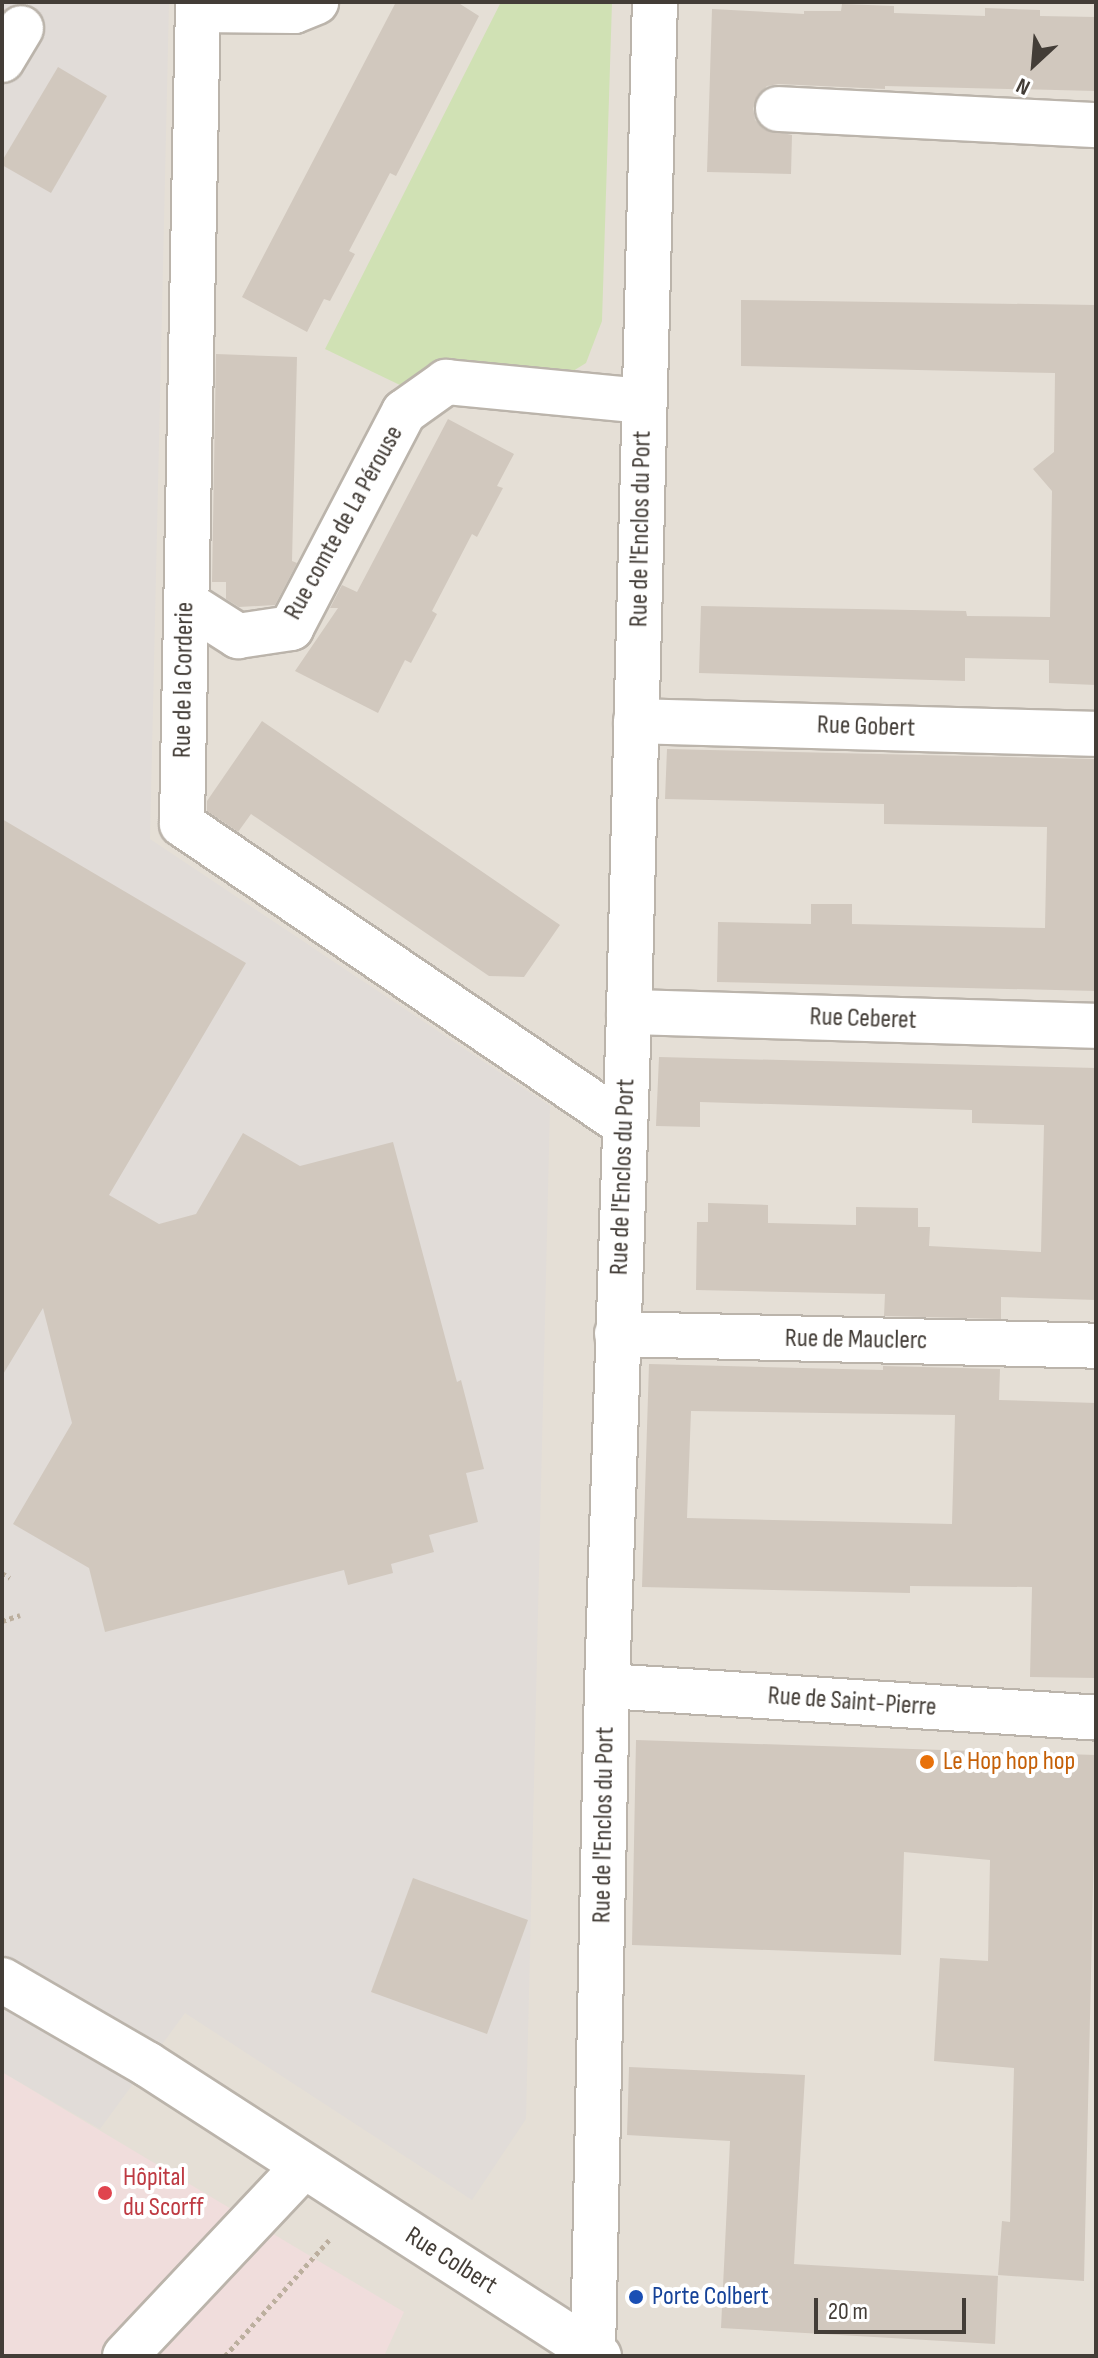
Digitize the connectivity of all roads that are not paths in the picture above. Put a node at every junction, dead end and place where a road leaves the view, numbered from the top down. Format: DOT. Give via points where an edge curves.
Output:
graph roads {
  1 [pos="316,2"];
  2 [pos="655,2"];
  3 [pos="198,6"];
  4 [pos="778,109"];
  5 [pos="1096,125"];
  6 [pos="643,401"];
  7 [pos="186,603"];
  8 [pos="636,721"];
  9 [pos="1096,734"];
  10 [pos="629,1012"];
  11 [pos="1096,1026"];
  12 [pos="624,1124"];
  13 [pos="617,1334"];
  14 [pos="1096,1346"];
  15 [pos="607,1686"];
  16 [pos="1096,1718"];
  17 [pos="2,1980"];
  18 [pos="303,2167"];
  19 [pos="596,2354"];
  20 [pos="125,2356"];
  1 -- 3 [label="street" via="294,11"];
  2 -- 6 [label="street, Rue de l'Enclos du Port"];
  3 -- 7 [label="street, Rue de la Corderie"];
  4 -- 5 [label="street"];
  6 -- 7 [label="street, Rue comte de La Pérouse" via="446,382 404,412 291,628 238,636"];
  6 -- 8 [label="street, Rue de l'Enclos du Port"];
  7 -- 12 [label="street, Rue de la Corderie" via="182,824"];
  8 -- 9 [label="street, Rue Gobert"];
  8 -- 10 [label="street, Rue de l'Enclos du Port"];
  10 -- 11 [label="street, Rue Ceberet"];
  10 -- 12 [label="street, Rue de l'Enclos du Port"];
  12 -- 13 [label="street, Rue de l'Enclos du Port"];
  13 -- 14 [label="street, Rue de Mauclerc"];
  13 -- 15 [label="street, Rue de l'Enclos du Port"];
  15 -- 16 [label="street, Rue de Saint-Pierre"];
  15 -- 19 [label="street, Rue de l'Enclos du Port"];
  17 -- 18 [label="street, Rue Colbert" via="147,2064"];
  18 -- 19 [label="street, Rue Colbert"];
  18 -- 20 [label="street"];
}
